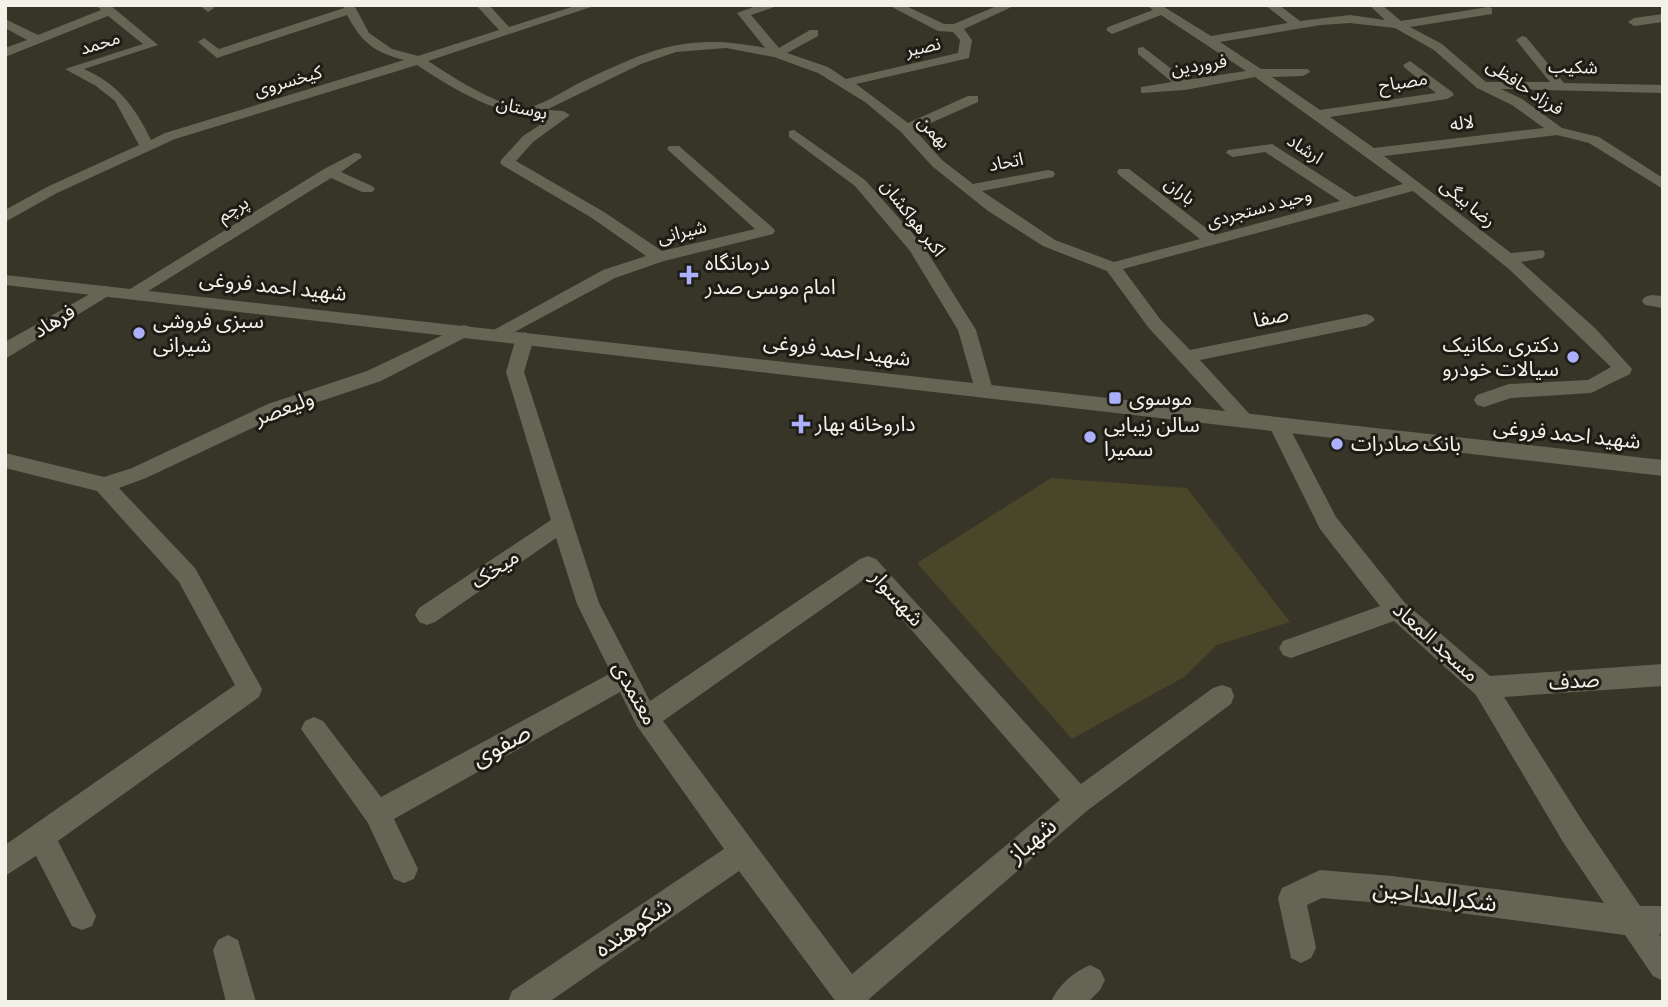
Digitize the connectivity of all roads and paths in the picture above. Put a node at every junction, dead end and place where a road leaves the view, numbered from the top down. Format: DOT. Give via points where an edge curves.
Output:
graph roads {
  1 [pos="482,5"];
  2 [pos="591,5"];
  3 [pos="774,5"];
  4 [pos="894,5"];
  5 [pos="1010,5"];
  6 [pos="1271,5"];
  7 [pos="1375,5"];
  8 [pos="1432,5"];
  9 [pos="105,7"];
  10 [pos="350,7"];
  11 [pos="1157,8"];
  12 [pos="1488,11"];
  13 [pos="1453,17"];
  14 [pos="1663,18"];
  15 [pos="1634,22"];
  16 [pos="5,23"];
  17 [pos="1297,24"];
  18 [pos="1398,25"];
  19 [pos="956,28"];
  20 [pos="1112,30"];
  21 [pos="506,31"];
  22 [pos="814,33"];
  23 [pos="37,40"];
  24 [pos="1207,40"];
  25 [pos="1522,40"];
  26 [pos="204,42"];
  27 [pos="1143,51"];
  28 [pos="5,53"];
  29 [pos="777,54"];
  30 [pos="418,60"];
  31 [pos="1410,65"];
  32 [pos="1303,72"];
  33 [pos="1258,73"];
  34 [pos="845,83"];
  35 [pos="1482,85"];
  36 [pos="1185,86"];
  37 [pos="1560,86"];
  38 [pos="1663,89"];
  39 [pos="1146,90"];
  40 [pos="972,99"];
  41 [pos="531,112"];
  42 [pos="1318,115"];
  43 [pos="906,129"];
  44 [pos="1557,131"];
  45 [pos="794,134"];
  46 [pos="147,146"];
  47 [pos="674,149"];
  48 [pos="1233,153"];
  49 [pos="1371,153"];
  50 [pos="355,157"];
  51 [pos="329,172"];
  52 [pos="1124,172"];
  53 [pos="1048,174"];
  54 [pos="1663,185"];
  55 [pos="1414,186"];
  56 [pos="367,189"];
  57 [pos="970,189"];
  58 [pos="1352,202"];
  59 [pos="5,217"];
  60 [pos="1212,240"];
  61 [pos="1537,254"];
  62 [pos="659,257"];
  63 [pos="1505,259"];
  64 [pos="1113,267"];
  65 [pos="5,280"];
  66 [pos="104,291"];
  67 [pos="131,293"];
  68 [pos="1366,320"];
  69 [pos="464,331"];
  70 [pos="498,335"];
  71 [pos="525,338"];
  72 [pos="5,353"];
  73 [pos="1186,357"];
  74 [pos="984,390"];
  75 [pos="1484,400"];
  76 [pos="1245,420"];
  77 [pos="1278,424"];
  78 [pos="8,465"];
  79 [pos="1663,468"];
  80 [pos="104,485"];
  81 [pos="562,523"];
  82 [pos="1397,610"];
  83 [pos="427,615"];
  84 [pos="1291,648"];
  85 [pos="1663,675"];
  86 [pos="625,677"];
  87 [pos="1485,687"];
  88 [pos="1222,696"];
  89 [pos="646,718"];
  90 [pos="314,729"];
  91 [pos="1079,801"];
  92 [pos="377,814"];
  93 [pos="41,837"];
  94 [pos="742,853"];
  95 [pos="5,862"];
  96 [pos="404,869"];
  97 [pos="82,916"];
  98 [pos="1663,920"];
  99 [pos="1631,921"];
  100 [pos="1301,948"];
  101 [pos="228,950"];
  102 [pos="1663,966"];
  103 [pos="1090,980"];
  104 [pos="853,999"];
  105 [pos="241,1002"];
  106 [pos="523,1002"];
  107 [pos="1066,1002"];
  1 -- 21 [label="street"];
  2 -- 21 [label="street, کیخسروی"];
  3 -- 29 [label="street" via="743,13"];
  4 -- 19 [label="street" via="942,28"];
  5 -- 19 [label="street, نصیر"];
  6 -- 17 [label="street"];
  7 -- 18 [label="street, فرزاد حافظی"];
  8 -- 13 [label="street"];
  9 -- 23 [label="street"];
  9 -- 46 [label="street, محمد" via="152,45 72,69 96,79 127,103"];
  10 -- 26 [label="street" via="217,54"];
  10 -- 30 [label="street, بوستان" via="364,35 387,52"];
  11 -- 20 [label="street"];
  11 -- 24 [label="street, رضا بیگی"];
  12 -- 13 [label="street"];
  13 -- 18 [label="street"];
  14 -- 15 [label="street"];
  16 -- 23 [label="street"];
  17 -- 18 [label="street" via="1350,19"];
  17 -- 24 [label="street"];
  18 -- 35 [label="street, فرزاد حافظی" via="1438,47"];
  19 -- 34 [label="street, نصیر" via="967,40 964,55"];
  21 -- 30 [label="street, کیخسروی"];
  22 -- 29 [label="street"];
  23 -- 28 [label="street"];
  24 -- 33 [label="street, رضا بیگی"];
  25 -- 37 [label="street"];
  27 -- 36 [label="street"];
  29 -- 34 [label="street, بهمن"];
  29 -- 41 [label="street, بهمن" via="726,44 674,48 636,61"];
  30 -- 41 [label="street, بوستان" via="465,91"];
  30 -- 46 [label="street, کیخسروی" via="170,135"];
  31 -- 42 [label="street, مصباح" via="1447,95"];
  32 -- 33 [label="street, فروردین"];
  33 -- 36 [label="street, فروردین"];
  33 -- 42 [label="street, رضا بیگی"];
  34 -- 43 [label="street, بهمن"];
  35 -- 37 [label="street, شکیب"];
  35 -- 44 [label="street, فرزاد حافظی" via="1517,102"];
  36 -- 39 [label="street, فروردین"];
  37 -- 38 [label="street, شکیب"];
  40 -- 43 [label="street"];
  41 -- 62 [label="street, بوستان" via="564,115 528,139 507,162"];
  42 -- 49 [label="street, رضا بیگی"];
  43 -- 57 [label="street, بهمن" via="937,163"];
  44 -- 49 [label="street, لاله"];
  44 -- 54 [label="street, فرزاد حافظی" via="1594,140"];
  45 -- 74 [label="street, اکبر هواکشان" via="860,183 917,249 967,330"];
  46 -- 59 [label="street, کیخسروی"];
  47 -- 62 [label="street, شیرانی" via="767,231"];
  48 -- 58 [label="street, ارشاد" via="1267,147"];
  49 -- 55 [label="street, رضا بیگی"];
  50 -- 51 [label="street, پرچم"];
  51 -- 56 [label="street"];
  51 -- 67 [label="street, پرچم"];
  52 -- 60 [label="street, باران"];
  53 -- 57 [label="street, اتحاد"];
  55 -- 58 [label="street, وحید دستجردی"];
  55 -- 63 [label="street, رضا بیگی"];
  57 -- 64 [label="street, بهمن" via="1049,243"];
  58 -- 60 [label="street, وحید دستجردی"];
  60 -- 64 [label="street, وحید دستجردی"];
  61 -- 63 [label="street"];
  62 -- 70 [label="street, شیرانی" via="609,274"];
  63 -- 75 [label="street, رضا بیگی" via="1591,333 1623,369 1591,386 1509,391"];
  64 -- 73 [label="street"];
  65 -- 66 [label="street, شهید احمد فروغی"];
  66 -- 67 [label="street, شهید احمد فروغی"];
  66 -- 72 [label="street, فرهاد"];
  67 -- 69 [label="street, شهید احمد فروغی"];
  68 -- 73 [label="street, صفا"];
  69 -- 70 [label="street, شهید احمد فروغی"];
  69 -- 80 [label="street, ولیعصر" via="373,376 275,409"];
  70 -- 71 [label="street, شهید احمد فروغی"];
  71 -- 74 [label="street, شهید احمد فروغی"];
  71 -- 81 [label="street, معتمدی" via="516,372"];
  73 -- 76 [label="street"];
  74 -- 76 [label="street, شهید احمد فروغی"];
  76 -- 77 [label="street, شهید احمد فروغی"];
  77 -- 79 [label="street, شهید احمد فروغی"];
  77 -- 82 [label="street, مسجد المعاد" via="1328,523"];
  78 -- 80 [label="street"];
  80 -- 93 [label="street" via="187,575 250,690"];
  81 -- 83 [label="street, میخک"];
  81 -- 86 [label="street, معتمدی" via="588,604"];
  82 -- 84 [label="street"];
  82 -- 87 [label="street, مسجد المعاد"];
  85 -- 87 [label="street, صدف"];
  86 -- 89 [label="street, معتمدی"];
  86 -- 92 [label="street, صفوی"];
  87 -- 99 [label="street, مسجد المعاد"];
  88 -- 91 [label="street, شهباز"];
  89 -- 91 [label="street, شهسوار" via="867,565"];
  89 -- 94 [label="street, معتمدی"];
  90 -- 92 [label="street"];
  91 -- 104 [label="street, شهباز"];
  92 -- 96 [label="street"];
  93 -- 95 [label="street"];
  93 -- 97 [label="street"];
  94 -- 104 [label="street, معتمدی"];
  94 -- 106 [label="street, شکوهنده"];
  98 -- 99 [label="street"];
  99 -- 100 [label="street, شکرالمداحین" via="1320,884 1292,898"];
  99 -- 102 [label="street, مسجد المعاد"];
  101 -- 105 [label="street"];
  103 -- 107 [label="street"];
}
